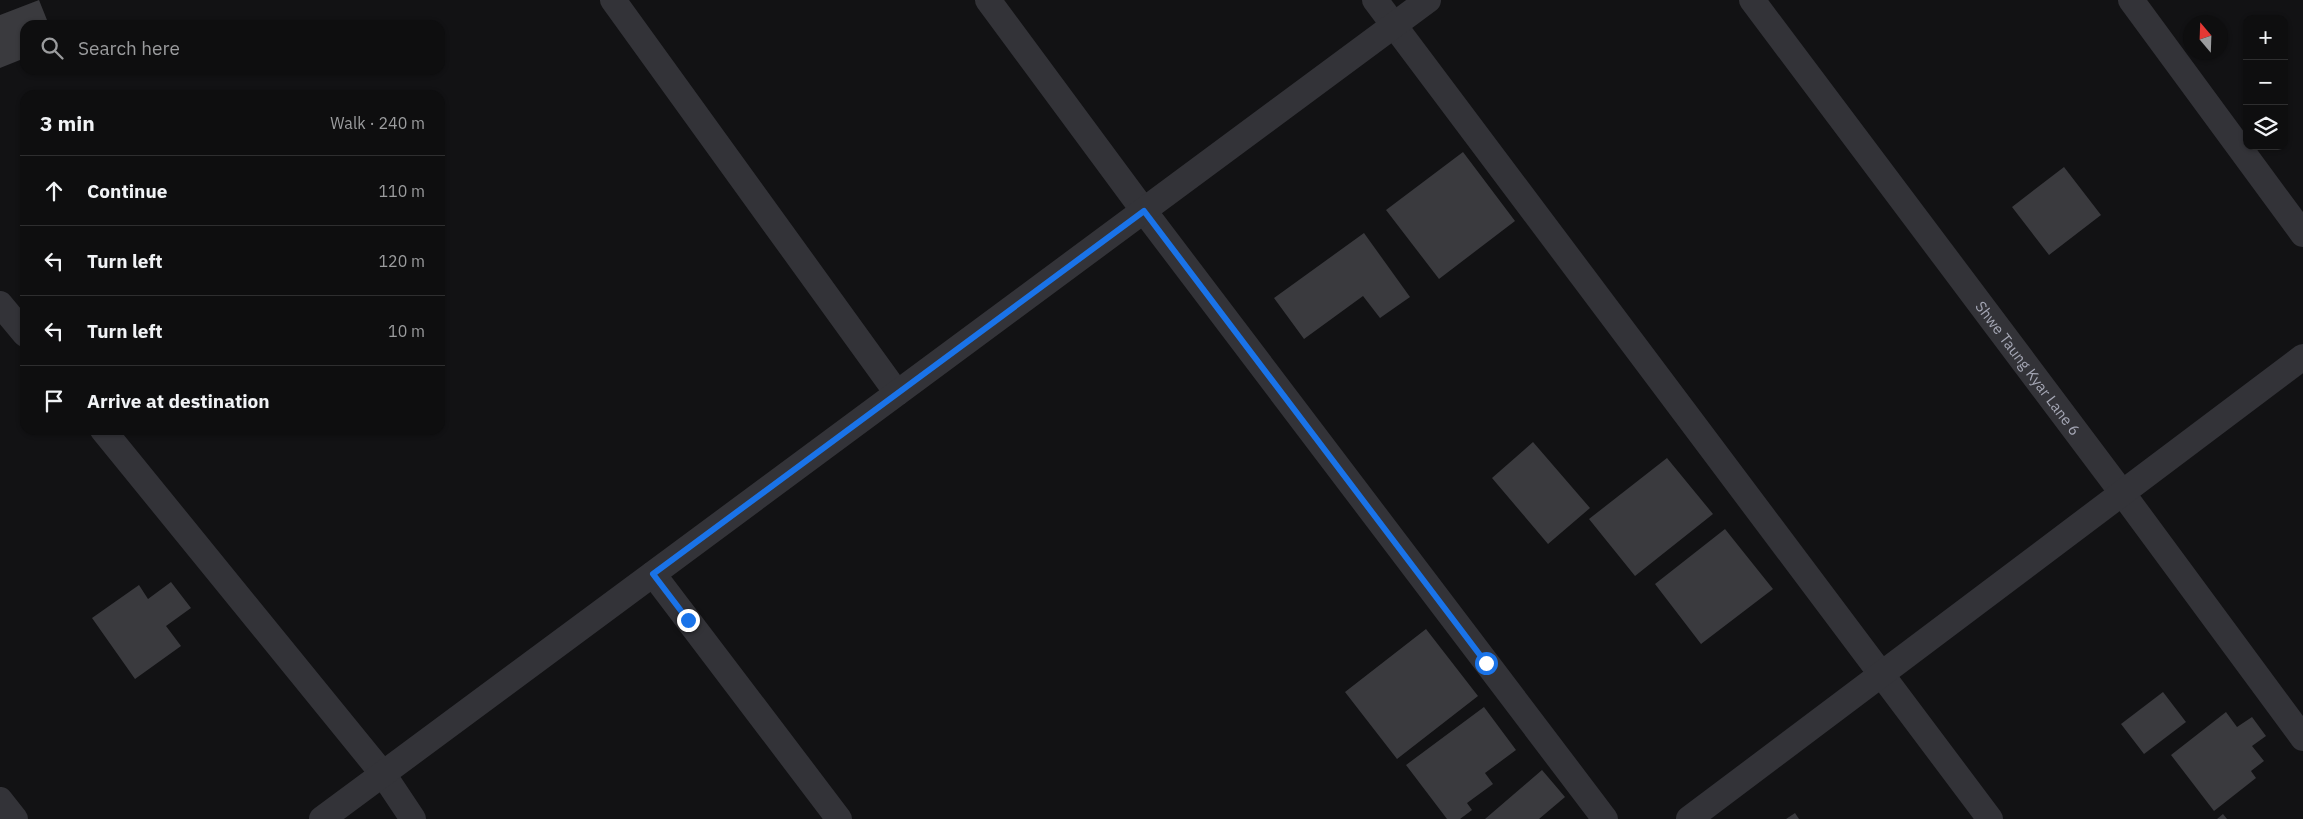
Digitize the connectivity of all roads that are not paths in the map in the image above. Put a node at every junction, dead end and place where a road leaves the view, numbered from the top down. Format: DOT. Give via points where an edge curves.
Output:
graph roads {
  1 [pos="613,0"];
  2 [pos="988,0"];
  3 [pos="1375,0"];
  4 [pos="1428,0"];
  5 [pos="1752,0"];
  6 [pos="2131,0"];
  7 [pos="1394,25"];
  8 [pos="1144,211"];
  9 [pos="2303,234"];
  10 [pos="0,304"];
  11 [pos="20,328"];
  12 [pos="2303,357"];
  13 [pos="897,393"];
  14 [pos="107,435"];
  15 [pos="2123,494"];
  16 [pos="653,574"];
  17 [pos="1881,676"];
  18 [pos="2303,738"];
  19 [pos="383,774"];
  20 [pos="0,800"];
  21 [pos="15,819"];
  22 [pos="322,819"];
  23 [pos="413,819"];
  24 [pos="839,819"];
  25 [pos="1605,819"];
  26 [pos="1690,819"];
  27 [pos="1990,819"];
  1 -- 13 [label="street"];
  2 -- 8 [label="street"];
  3 -- 7 [label="street"];
  4 -- 7 [label="street"];
  5 -- 15 [label="street, Shwe Taung Kyar Lane 6"];
  6 -- 9 [label="street"];
  7 -- 8 [label="street"];
  7 -- 17 [label="street"];
  8 -- 13 [label="street"];
  8 -- 25 [label="street"];
  10 -- 11 [label="street"];
  12 -- 15 [label="street"];
  13 -- 16 [label="street"];
  14 -- 19 [label="street"];
  15 -- 17 [label="street"];
  15 -- 18 [label="street, Shwe Taung Kyar Lane 6"];
  16 -- 19 [label="street"];
  16 -- 24 [label="street"];
  17 -- 26 [label="street"];
  17 -- 27 [label="street"];
  19 -- 22 [label="street"];
  19 -- 23 [label="street"];
  20 -- 21 [label="street"];
}
